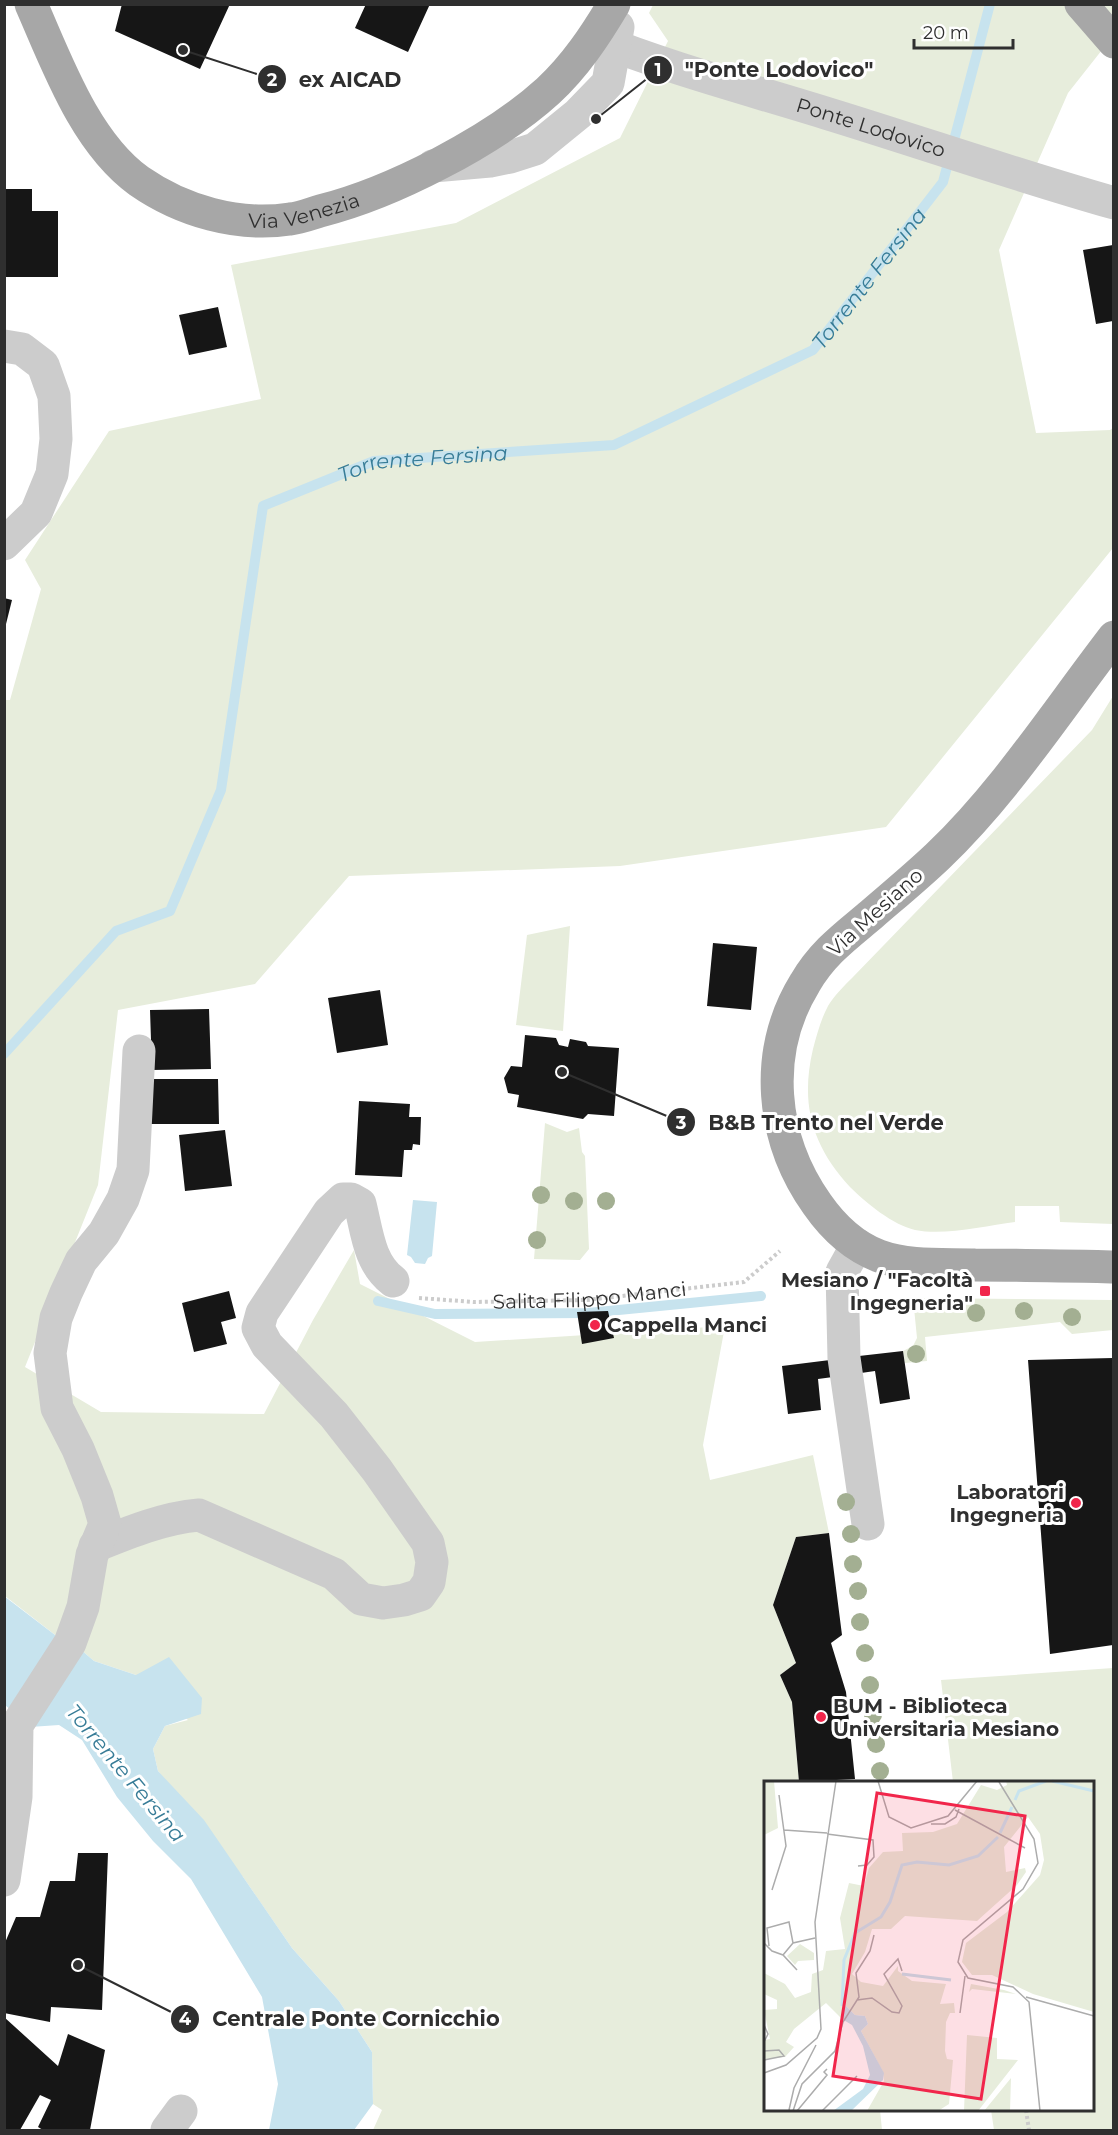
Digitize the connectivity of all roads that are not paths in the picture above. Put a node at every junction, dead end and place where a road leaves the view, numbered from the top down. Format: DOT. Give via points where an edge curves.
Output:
graph roads {
  1 [pos="31,4"];
  2 [pos="616,4"];
  3 [pos="605,42"];
  4 [pos="1113,203"];
  5 [pos="4,346"];
  6 [pos="4,544"];
  7 [pos="1113,637"];
  8 [pos="139,1051"];
  9 [pos="856,1245"];
  10 [pos="1113,1267"];
  11 [pos="393,1281"];
  12 [pos="868,1524"];
  13 [pos="100,1535"];
  14 [pos="4,1880"];
  1 -- 3 [label="main road, Via Venezia" via="82,113 117,162 165,197 213,215 250,221 290,219 338,207 433,166 511,120 573,64"];
  2 -- 3 [label="main road, Via Venezia"];
  3 -- 4 [label="street, Ponte Lodovico"];
  5 -- 6 [label="street" via="22,349 43,365 54,396 57,438 52,474 36,513"];
  7 -- 9 [label="main road, Via Mesiano" via="986,807 938,856 831,947 805,982 791,1010 780,1046 777,1088 787,1149 803,1185 839,1231"];
  8 -- 13 [label="street" via="133,1170 123,1199 104,1233 81,1261 66,1293 56,1318 50,1353 57,1408 97,1496"];
  9 -- 10 [label="main road, Via Mesiano" via="880,1256 915,1264"];
  9 -- 12 [label="street" via="842,1272 844,1358"];
  11 -- 13 [label="street" via="382,1273 374,1258 360,1204 343,1199 329,1212 262,1313 258,1328 267,1345 334,1415 378,1470 428,1543 432,1562 429,1582 420,1595 383,1604 361,1599 334,1574 199,1515 127,1533"];
  13 -- 14 [label="street" via="70,1643 17,1725 16,1797"];
}
